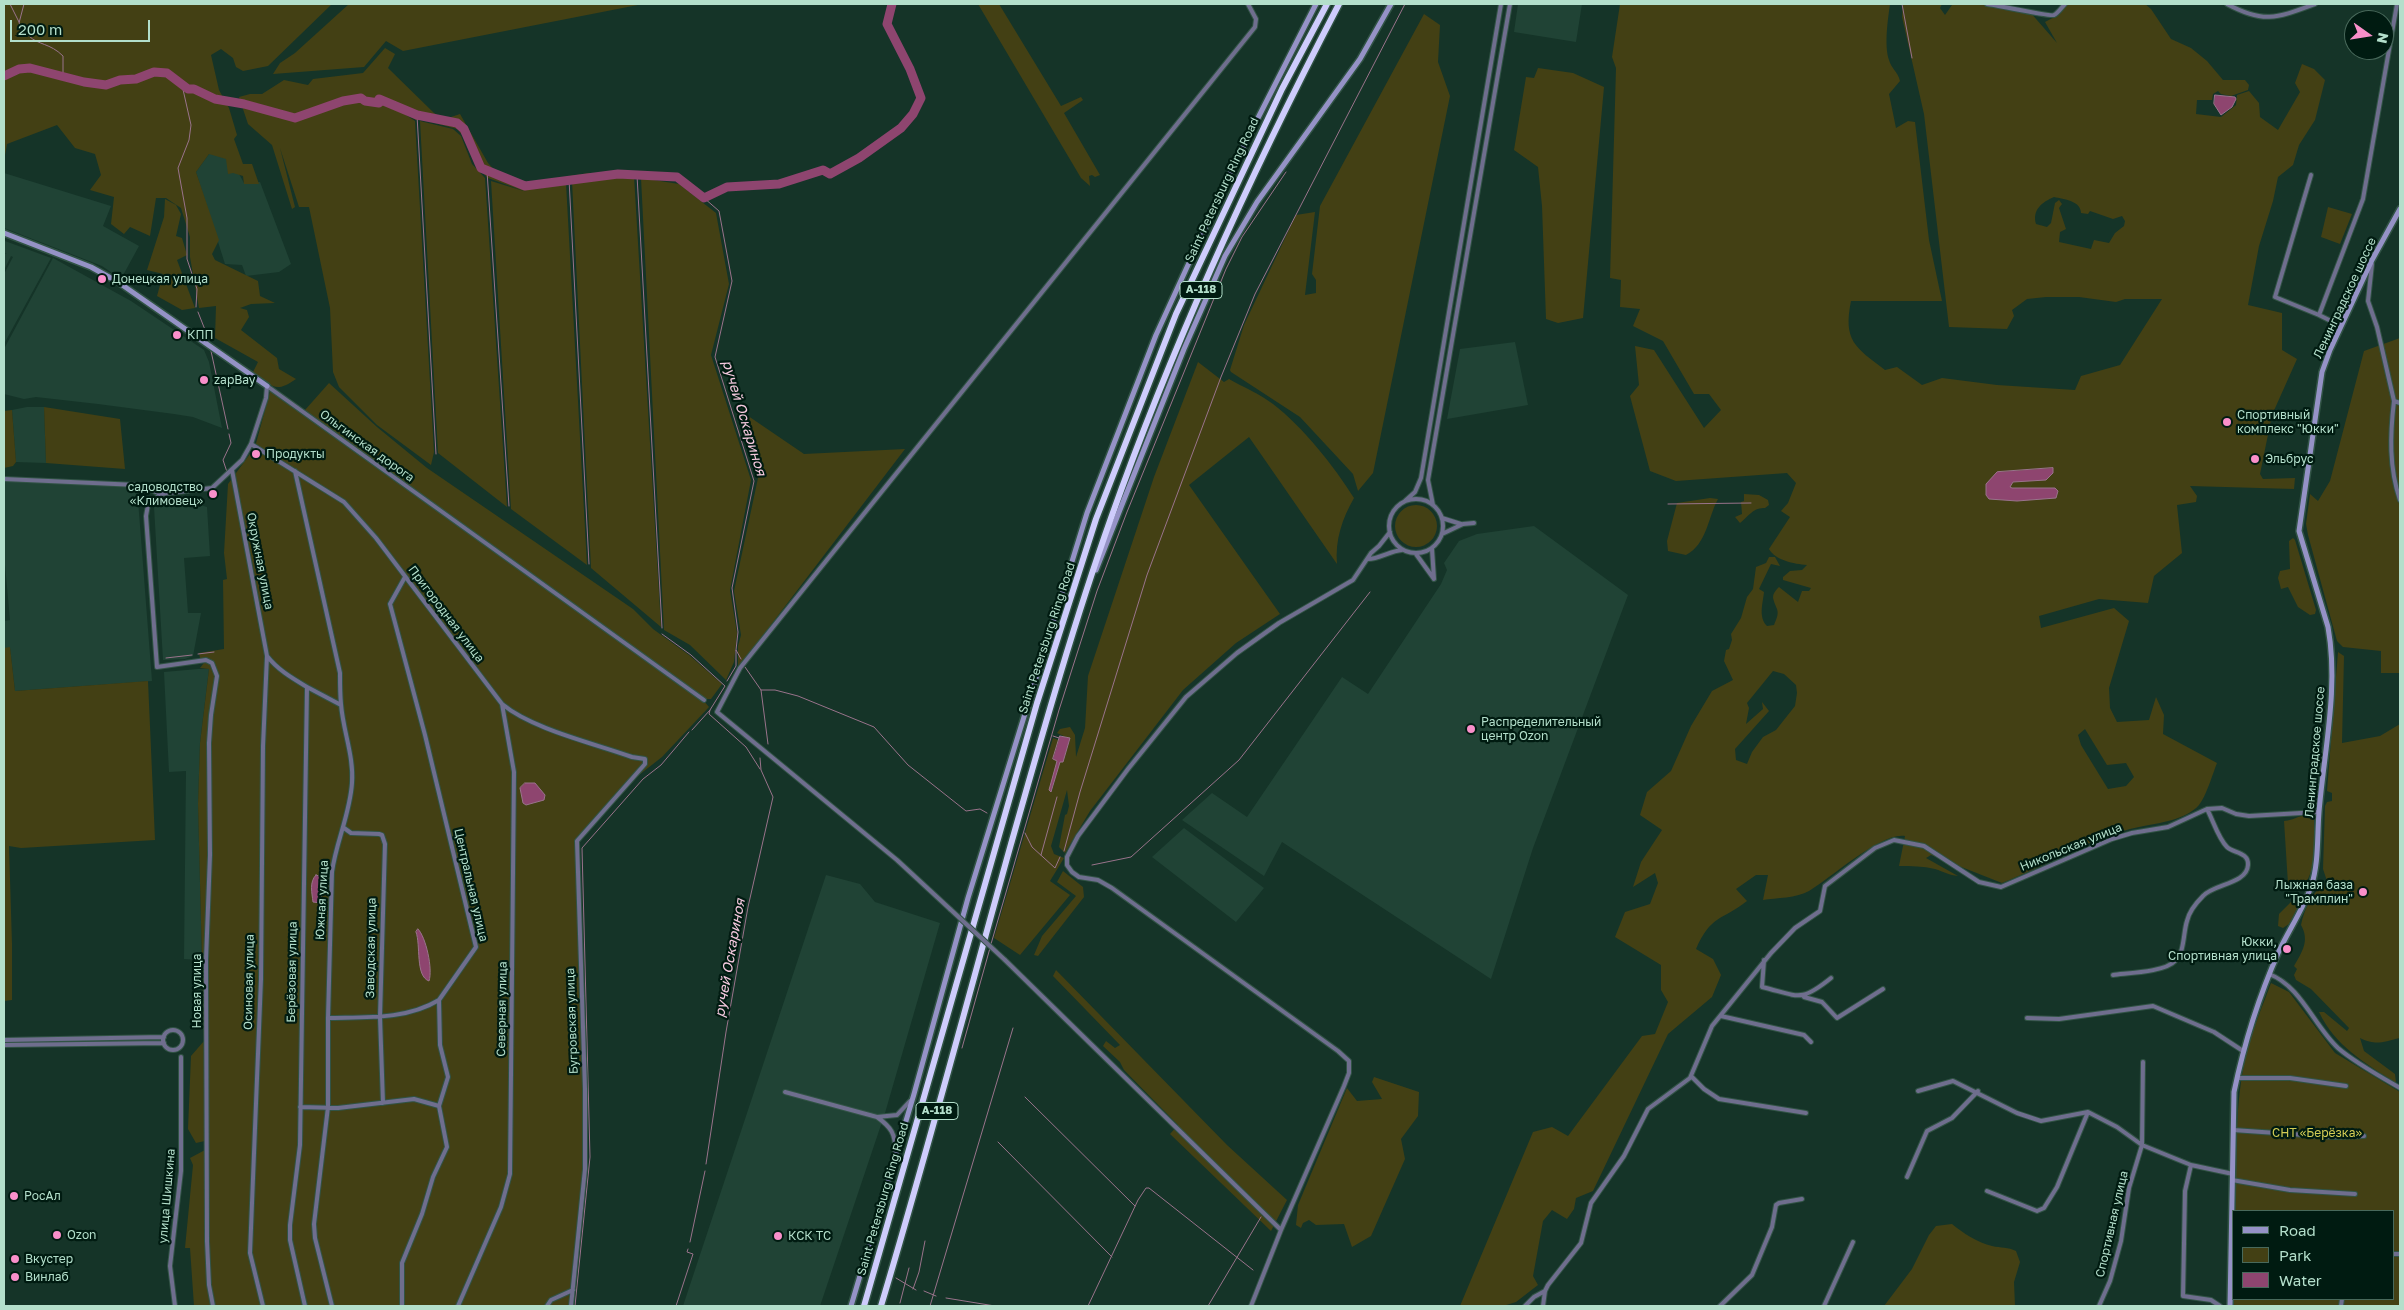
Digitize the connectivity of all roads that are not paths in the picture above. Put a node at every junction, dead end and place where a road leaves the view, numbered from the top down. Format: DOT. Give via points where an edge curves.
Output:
graph roads {
  1 [pos="1248,4"];
  2 [pos="1315,4"];
  3 [pos="1327,4"];
  4 [pos="1340,4"];
  5 [pos="1391,4"];
  6 [pos="1502,4"];
  7 [pos="1510,4"];
  8 [pos="1987,4"];
  9 [pos="2065,4"];
  10 [pos="2228,4"];
  11 [pos="2315,4"];
  12 [pos="2397,4"];
  13 [pos="2311,176"];
  14 [pos="2400,209"];
  15 [pos="4,232"];
  16 [pos="2372,260"];
  17 [pos="2319,315"];
  18 [pos="2341,326"];
  19 [pos="267,386"];
  20 [pos="2394,401"];
  21 [pos="2400,403"];
  22 [pos="251,444"];
  23 [pos="232,470"];
  24 [pos="295,470"];
  25 [pos="4,479"];
  26 [pos="161,494"];
  27 [pos="2400,500"];
  28 [pos="1405,501"];
  29 [pos="1433,505"];
  30 [pos="1442,518"];
  31 [pos="1474,523"];
  32 [pos="1463,524"];
  33 [pos="1390,532"];
  34 [pos="1442,534"];
  35 [pos="1432,549"];
  36 [pos="1402,550"];
  37 [pos="1416,554"];
  38 [pos="1368,559"];
  39 [pos="405,577"];
  40 [pos="1089,587"];
  41 [pos="267,656"];
  42 [pos="307,687"];
  43 [pos="704,700"];
  44 [pos="502,704"];
  45 [pos="341,705"];
  46 [pos="645,759"];
  47 [pos="2208,810"];
  48 [pos="2319,812"];
  49 [pos="344,828"];
  50 [pos="1764,960"];
  51 [pos="2269,974"];
  52 [pos="2113,975"];
  53 [pos="1831,978"];
  54 [pos="1883,989"];
  55 [pos="1803,997"];
  56 [pos="440,1000"];
  57 [pos="1721,1016"];
  58 [pos="380,1017"];
  59 [pos="328,1018"];
  60 [pos="2027,1018"];
  61 [pos="164,1037"];
  62 [pos="4,1040"];
  63 [pos="1811,1042"];
  64 [pos="164,1043"];
  65 [pos="4,1045"];
  66 [pos="2243,1051"];
  67 [pos="181,1057"];
  68 [pos="2143,1062"];
  69 [pos="1691,1076"];
  70 [pos="2237,1078"];
  71 [pos="2346,1086"];
  72 [pos="2400,1088"];
  73 [pos="1918,1091"];
  74 [pos="786,1092"];
  75 [pos="1978,1092"];
  76 [pos="914,1094"];
  77 [pos="382,1102"];
  78 [pos="439,1106"];
  79 [pos="300,1107"];
  80 [pos="328,1107"];
  81 [pos="2088,1112"];
  82 [pos="1806,1113"];
  83 [pos="877,1117"];
  84 [pos="2233,1130"];
  85 [pos="2364,1136"];
  86 [pos="2142,1145"];
  87 [pos="895,1156"];
  88 [pos="2191,1165"];
  89 [pos="1907,1177"];
  90 [pos="2232,1177"];
  91 [pos="1987,1191"];
  92 [pos="2355,1194"];
  93 [pos="1802,1199"];
  94 [pos="1281,1230"];
  95 [pos="1853,1242"];
  96 [pos="573,1290"];
  97 [pos="1544,1291"];
  98 [pos="1721,1305"];
  99 [pos="175,1306"];
  100 [pos="213,1306"];
  101 [pos="262,1306"];
  102 [pos="305,1306"];
  103 [pos="332,1306"];
  104 [pos="402,1306"];
  105 [pos="458,1306"];
  106 [pos="547,1306"];
  107 [pos="571,1306"];
  108 [pos="851,1306"];
  109 [pos="862,1306"];
  110 [pos="881,1306"];
  111 [pos="1251,1306"];
  112 [pos="1525,1306"];
  113 [pos="1543,1306"];
  114 [pos="1727,1306"];
  115 [pos="1824,1306"];
  116 [pos="2099,1306"];
  117 [pos="2220,1306"];
  118 [pos="2230,1306"];
  1 -- 94 [label="street, bridge" via="1256,19 1255,27 740,668 716,712 897,860"];
  2 -- 76 [label="street" via="1235,162 1156,335 1087,513 971,888"];
  3 -- 109 [label="highway, Saint Petersburg Ring Road / А-118" via="1282,89 1176,314 1096,519 1037,704"];
  4 -- 40 [label="highway, Saint Petersburg Ring Road / А-118" via="1243,196 1177,344"];
  5 -- 40 [label="street" via="1360,59 1257,202 1225,256 1184,349"];
  6 -- 28 [label="street" via="1421,478 1415,492"];
  7 -- 29 [label="street" via="1428,480"];
  8 -- 9 [label="street" via="2049,16 2055,15"];
  10 -- 11 [label="street" via="2259,18"];
  12 -- 17 [label="street" via="2362,199"];
  13 -- 17 [label="street" via="2275,297"];
  14 -- 16 [label="street, Ленинградское шоссе"];
  15 -- 19 [label="street, Ольгинская дорога" via="91,267 118,282"];
  16 -- 18 [label="street, Ленинградское шоссе"];
  16 -- 20 [label="street" via="2368,301"];
  17 -- 18 [label="street"];
  18 -- 48 [label="street, Ленинградское шоссе" via="2322,372 2299,531 2331,643 2331,690"];
  19 -- 22 [label="street"];
  19 -- 43 [label="street, Ольгинская дорога"];
  20 -- 21 [label="street"];
  20 -- 27 [label="street" via="2390,439"];
  22 -- 23 [label="street"];
  22 -- 24 [label="street, Пригородная улица"];
  23 -- 26 [label="street" via="212,488"];
  23 -- 41 [label="street, Окружная улица"];
  24 -- 39 [label="street, Пригородная улица" via="344,502"];
  24 -- 45 [label="street, Южная улица" via="340,673"];
  25 -- 26 [label="street" via="138,485"];
  26 -- 100 [label="street, Новая улица" via="148,505 146,516 157,667 206,660 212,663 217,676 210,715 206,960 207,1241"];
  28 -- 29 [label="street" via="1419,499"];
  28 -- 33 [label="street" via="1390,518"];
  29 -- 30 [label="street"];
  30 -- 32 [label="street"];
  30 -- 34 [label="street"];
  31 -- 32 [label="street"];
  32 -- 34 [label="street"];
  33 -- 36 [label="street"];
  33 -- 38 [label="street"];
  34 -- 35 [label="street"];
  35 -- 37 [label="street"];
  35 -- 37 [label="street" via="1434,579"];
  36 -- 37 [label="street"];
  36 -- 38 [label="street"];
  38 -- 94 [label="street" via="1353,580 1237,653 1186,697 1078,836 1067,857 1067,865 1078,877 1098,880 1112,888 1349,1061 1344,1086"];
  39 -- 44 [label="street, Пригородная улица"];
  39 -- 56 [label="street, Центральная улица" via="390,604 476,947"];
  40 -- 110 [label="highway, Saint Petersburg Ring Road / А-118" via="1047,718"];
  41 -- 42 [label="street" via="274,665"];
  41 -- 101 [label="street, Осиновая улица" via="250,1253"];
  42 -- 45 [label="street"];
  42 -- 79 [label="street, Берёзовая улица"];
  44 -- 46 [label="street, Пригородная улица" via="536,723"];
  44 -- 105 [label="street, Северная улица" via="514,772 510,1174 501,1207"];
  45 -- 49 [label="street, Южная улица" via="350,745 352,781"];
  46 -- 96 [label="street, Бугровская улица" via="645,764 578,841 585,1169"];
  47 -- 48 [label="street, Никольская улица" via="2222,808 2249,816"];
  47 -- 50 [label="street, Никольская улица" via="2168,827 2112,839 2000,887 1968,876 1929,848 1906,840 1894,840 1875,848 1828,882 1820,911 1795,928"];
  47 -- 52 [label="street" via="2227,847 2246,858 2247,870 2241,877 2205,893 2196,903 2187,919 2176,961 2164,968"];
  48 -- 51 [label="street, Ленинградское шоссе" via="2313,881"];
  49 -- 58 [label="street, Заводская улица" via="351,833 379,834 384,839"];
  49 -- 59 [label="street, Южная улица" via="332,872"];
  50 -- 55 [label="street" via="1762,987"];
  50 -- 57 [label="street"];
  51 -- 66 [label="street, Ленинградское шоссе"];
  51 -- 72 [label="street" via="2282,981 2303,1002 2337,1047"];
  53 -- 55 [label="street"];
  54 -- 55 [label="street" via="1837,1018 1822,1002"];
  56 -- 58 [label="street" via="411,1012"];
  56 -- 78 [label="street" via="440,1045 448,1077"];
  57 -- 63 [label="street" via="1804,1035"];
  57 -- 69 [label="street" via="1712,1026"];
  58 -- 59 [label="street"];
  58 -- 77 [label="street, Заводская улица"];
  59 -- 80 [label="street, Южная улица"];
  60 -- 66 [label="street" via="2060,1019 2153,1006 2214,1032"];
  61 -- 62 [label="street"];
  61 -- 64 [label="street"];
  61 -- 64 [label="street" via="175,1030 183,1040 175,1050"];
  64 -- 65 [label="street"];
  66 -- 70 [label="street, Ленинградское шоссе"];
  67 -- 99 [label="street, улица Шишкина" via="181,1171 170,1266"];
  68 -- 86 [label="street, Спортивная улица"];
  69 -- 82 [label="street" via="1719,1099"];
  69 -- 97 [label="street" via="1648,1110 1624,1156 1591,1203 1581,1243"];
  70 -- 71 [label="street" via="2290,1078"];
  70 -- 84 [label="street, Ленинградское шоссе"];
  73 -- 75 [label="street" via="1954,1081"];
  74 -- 83 [label="street"];
  75 -- 81 [label="street" via="2017,1113 2041,1121"];
  75 -- 89 [label="street" via="1952,1118 1927,1131"];
  76 -- 83 [label="street" via="897,1115"];
  76 -- 87 [label="street"];
  77 -- 78 [label="street" via="414,1099"];
  77 -- 80 [label="street"];
  78 -- 104 [label="street" via="447,1147 402,1263"];
  79 -- 80 [label="street"];
  79 -- 102 [label="street, Берёзовая улица" via="300,1145 290,1240"];
  80 -- 103 [label="street, Южная улица" via="314,1224"];
  81 -- 86 [label="street"];
  81 -- 91 [label="street" via="2057,1187 2044,1208 2037,1211"];
  83 -- 87 [label="street" via="892,1129"];
  84 -- 85 [label="street"];
  84 -- 90 [label="street, Ленинградское шоссе"];
  86 -- 88 [label="street"];
  86 -- 116 [label="street, Спортивная улица" via="2129,1188 2121,1241"];
  87 -- 108 [label="street"];
  88 -- 90 [label="street"];
  88 -- 117 [label="street" via="2185,1191 2183,1296 2211,1300"];
  90 -- 92 [label="street" via="2290,1190"];
  90 -- 118 [label="street, Ленинградское шоссе"];
  93 -- 98 [label="street" via="1776,1205 1772,1227 1752,1275"];
  94 -- 111 [label="street"];
  95 -- 115 [label="street"];
  96 -- 106 [label="street" via="551,1300"];
  96 -- 107 [label="street, Бугровская улица"];
  97 -- 112 [label="street"];
  97 -- 113 [label="street"];
  98 -- 114 [label="street"];
}
